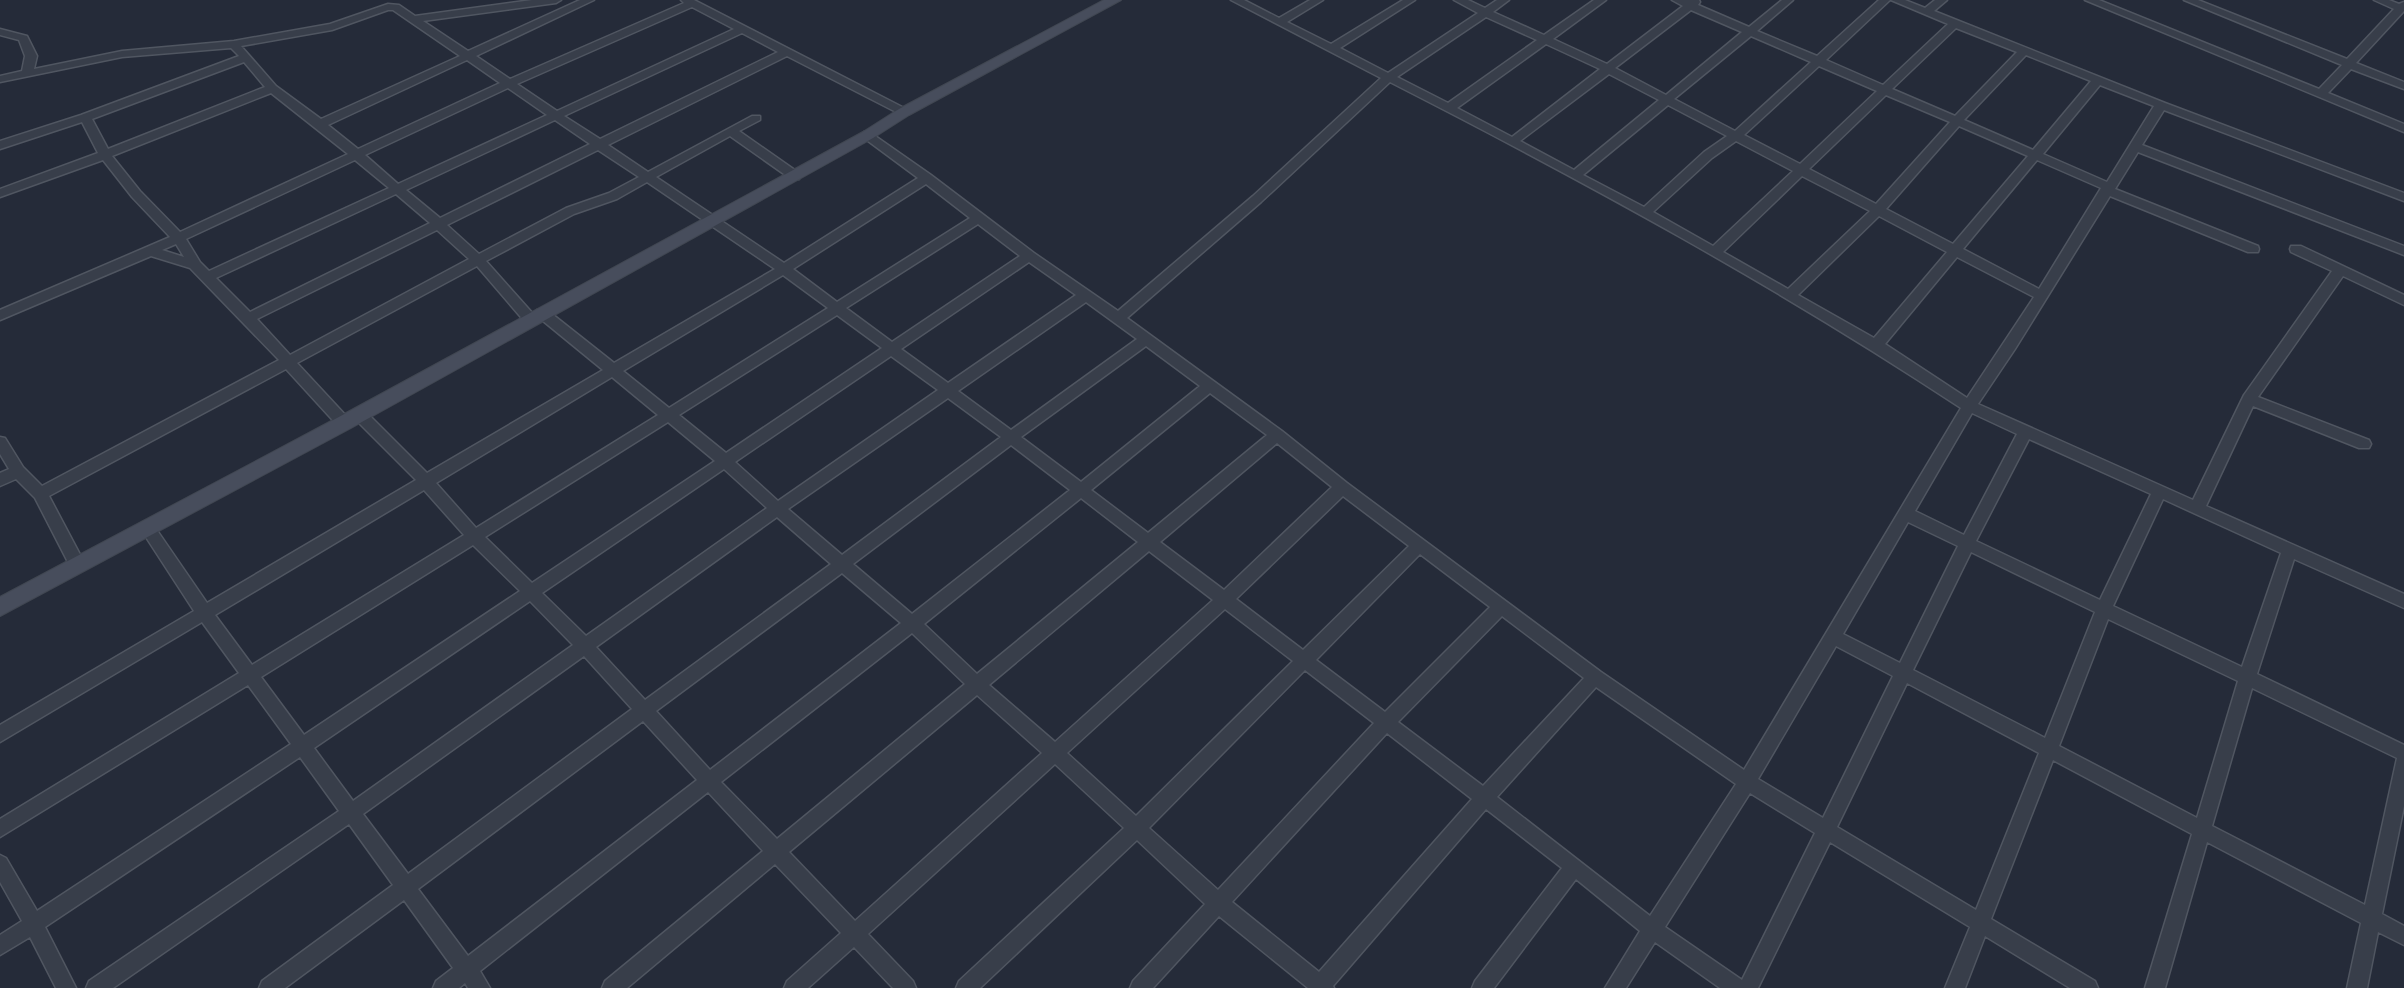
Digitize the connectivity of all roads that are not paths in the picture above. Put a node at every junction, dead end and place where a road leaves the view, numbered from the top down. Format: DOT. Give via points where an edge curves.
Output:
graph roads {
  1 [pos="556,0"];
  2 [pos="589,0"];
  3 [pos="1114,0"];
  4 [pos="1236,0"];
  5 [pos="1318,0"];
  6 [pos="1410,0"];
  7 [pos="1459,0"];
  8 [pos="1504,0"];
  9 [pos="1601,0"];
  10 [pos="1677,0"];
  11 [pos="1788,0"];
  12 [pos="1885,0"];
  13 [pos="1896,0"];
  14 [pos="1942,0"];
  15 [pos="2090,0"];
  16 [pos="2189,0"];
  17 [pos="2379,0"];
  18 [pos="689,2"];
  19 [pos="1693,3"];
  20 [pos="2402,7"];
  21 [pos="1486,12"];
  22 [pos="1926,12"];
  23 [pos="414,20"];
  24 [pos="1279,22"];
  25 [pos="1955,23"];
  26 [pos="741,30"];
  27 [pos="1748,31"];
  28 [pos="0,32"];
  29 [pos="1544,40"];
  30 [pos="234,44"];
  31 [pos="1331,49"];
  32 [pos="2024,51"];
  33 [pos="786,52"];
  34 [pos="467,55"];
  35 [pos="245,58"];
  36 [pos="1818,61"];
  37 [pos="2349,63"];
  38 [pos="1608,69"];
  39 [pos="27,73"];
  40 [pos="1388,78"];
  41 [pos="0,79"];
  42 [pos="2098,80"];
  43 [pos="510,83"];
  44 [pos="2404,86"];
  45 [pos="272,88"];
  46 [pos="1885,90"];
  47 [pos="2321,94"];
  48 [pos="1666,99"];
  49 [pos="2161,105"];
  50 [pos="1449,108"];
  51 [pos="904,112"];
  52 [pos="556,114"];
  53 [pos="85,117"];
  54 [pos="756,118"];
  55 [pos="1957,121"];
  56 [pos="320,124"];
  57 [pos="2404,128"];
  58 [pos="730,131"];
  59 [pos="868,135"];
  60 [pos="1737,135"];
  61 [pos="1511,143"];
  62 [pos="598,144"];
  63 [pos="0,145"];
  64 [pos="2134,146"];
  65 [pos="2034,154"];
  66 [pos="105,155"];
  67 [pos="357,155"];
  68 [pos="1803,169"];
  69 [pos="649,176"];
  70 [pos="795,176"];
  71 [pos="1574,176"];
  72 [pos="927,178"];
  73 [pos="396,188"];
  74 [pos="2108,188"];
  75 [pos="0,193"];
  76 [pos="2404,197"];
  77 [pos="1878,210"];
  78 [pos="1645,213"];
  79 [pos="978,218"];
  80 [pos="714,220"];
  81 [pos="439,224"];
  82 [pos="179,238"];
  83 [pos="2253,249"];
  84 [pos="2296,249"];
  85 [pos="150,251"];
  86 [pos="1953,251"];
  87 [pos="2404,251"];
  88 [pos="1715,252"];
  89 [pos="1029,256"];
  90 [pos="479,261"];
  91 [pos="195,265"];
  92 [pos="784,268"];
  93 [pos="2341,269"];
  94 [pos="207,277"];
  95 [pos="1790,295"];
  96 [pos="2040,295"];
  97 [pos="1085,296"];
  98 [pos="2404,300"];
  99 [pos="837,309"];
  100 [pos="0,315"];
  101 [pos="536,316"];
  102 [pos="248,318"];
  103 [pos="1118,318"];
  104 [pos="1145,340"];
  105 [pos="1876,345"];
  106 [pos="891,349"];
  107 [pos="287,362"];
  108 [pos="614,370"];
  109 [pos="1210,385"];
  110 [pos="949,391"];
  111 [pos="2249,399"];
  112 [pos="1969,406"];
  113 [pos="666,415"];
  114 [pos="352,419"];
  115 [pos="2025,432"];
  116 [pos="1277,435"];
  117 [pos="1011,437"];
  118 [pos="0,442"];
  119 [pos="2364,444"];
  120 [pos="724,460"];
  121 [pos="18,471"];
  122 [pos="0,480"];
  123 [pos="425,480"];
  124 [pos="1342,487"];
  125 [pos="1081,492"];
  126 [pos="2159,492"];
  127 [pos="40,494"];
  128 [pos="2197,508"];
  129 [pos="777,509"];
  130 [pos="1904,513"];
  131 [pos="147,527"];
  132 [pos="473,535"];
  133 [pos="1148,542"];
  134 [pos="1968,542"];
  135 [pos="1419,545"];
  136 [pos="2289,550"];
  137 [pos="77,564"];
  138 [pos="842,564"];
  139 [pos="530,592"];
  140 [pos="1224,600"];
  141 [pos="2404,601"];
  142 [pos="0,607"];
  143 [pos="1501,607"];
  144 [pos="2104,609"];
  145 [pos="205,614"];
  146 [pos="913,624"];
  147 [pos="1833,636"];
  148 [pos="586,647"];
  149 [pos="1302,659"];
  150 [pos="1904,672"];
  151 [pos="250,675"];
  152 [pos="1595,677"];
  153 [pos="2247,678"];
  154 [pos="976,684"];
  155 [pos="643,710"];
  156 [pos="1385,723"];
  157 [pos="0,734"];
  158 [pos="303,746"];
  159 [pos="2050,752"];
  160 [pos="2404,753"];
  161 [pos="1056,754"];
  162 [pos="2404,763"];
  163 [pos="709,781"];
  164 [pos="1747,782"];
  165 [pos="1484,798"];
  166 [pos="352,812"];
  167 [pos="1137,828"];
  168 [pos="0,829"];
  169 [pos="1826,831"];
  170 [pos="2202,832"];
  171 [pos="778,851"];
  172 [pos="0,864"];
  173 [pos="1574,866"];
  174 [pos="405,886"];
  175 [pos="1218,903"];
  176 [pos="2372,919"];
  177 [pos="34,924"];
  178 [pos="1981,925"];
  179 [pos="1652,929"];
  180 [pos="854,933"];
  181 [pos="2404,936"];
  182 [pos="0,946"];
  183 [pos="466,969"];
  184 [pos="1321,987"];
  185 [pos="66,988"];
  186 [pos="96,988"];
  187 [pos="268,988"];
  188 [pos="442,988"];
  189 [pos="480,988"];
  190 [pos="612,988"];
  191 [pos="794,988"];
  192 [pos="906,988"];
  193 [pos="966,988"];
  194 [pos="1140,988"];
  195 [pos="1482,988"];
  196 [pos="1615,988"];
  197 [pos="1737,988"];
  198 [pos="1748,988"];
  199 [pos="1955,988"];
  200 [pos="2088,988"];
  201 [pos="2155,988"];
  202 [pos="2357,988"];
  1 -- 23 [label="street"];
  2 -- 34 [label="street"];
  3 -- 51 [label="street"];
  4 -- 24 [label="street"];
  5 -- 24 [label="street"];
  6 -- 31 [label="street"];
  7 -- 21 [label="street"];
  8 -- 21 [label="street"];
  9 -- 29 [label="street"];
  10 -- 19 [label="street"];
  11 -- 27 [label="street"];
  12 -- 36 [label="street"];
  13 -- 22 [label="street"];
  14 -- 22 [label="street"];
  15 -- 47 [label="street"];
  16 -- 37 [label="street"];
  17 -- 20 [label="street"];
  18 -- 26 [label="street"];
  18 -- 43 [label="street"];
  19 -- 27 [label="street"];
  19 -- 38 [label="street"];
  20 -- 37 [label="street"];
  21 -- 29 [label="street"];
  21 -- 40 [label="street"];
  22 -- 25 [label="street"];
  23 -- 30 [label="street" via="388,7 332,27"];
  23 -- 34 [label="street"];
  24 -- 31 [label="street"];
  25 -- 32 [label="street"];
  25 -- 46 [label="street"];
  26 -- 33 [label="street"];
  26 -- 52 [label="street"];
  27 -- 36 [label="street"];
  27 -- 48 [label="street"];
  28 -- 39 [label="street" via="22,38 31,56"];
  29 -- 38 [label="street"];
  29 -- 50 [label="street"];
  30 -- 35 [label="street"];
  30 -- 39 [label="street" via="122,54"];
  31 -- 40 [label="street"];
  32 -- 42 [label="street"];
  32 -- 55 [label="street"];
  33 -- 51 [label="street"];
  33 -- 62 [label="street"];
  34 -- 43 [label="street"];
  34 -- 56 [label="street"];
  35 -- 45 [label="street"];
  35 -- 53 [label="street"];
  36 -- 46 [label="street"];
  36 -- 60 [label="street"];
  37 -- 44 [label="street"];
  37 -- 47 [label="street"];
  38 -- 48 [label="street"];
  38 -- 61 [label="street"];
  39 -- 41 [label="street"];
  40 -- 50 [label="street"];
  40 -- 103 [label="street" via="1257,199"];
  42 -- 49 [label="street"];
  42 -- 65 [label="street"];
  43 -- 52 [label="street"];
  43 -- 67 [label="street"];
  45 -- 56 [label="street"];
  45 -- 66 [label="street"];
  46 -- 55 [label="street"];
  46 -- 68 [label="street"];
  47 -- 57 [label="street"];
  48 -- 60 [label="street"];
  48 -- 71 [label="street"];
  49 -- 64 [label="street"];
  49 -- 76 [label="street"];
  50 -- 61 [label="street"];
  51 -- 59 [label="street"];
  52 -- 62 [label="street"];
  52 -- 73 [label="street"];
  53 -- 63 [label="street"];
  53 -- 66 [label="street"];
  54 -- 58 [label="street"];
  55 -- 65 [label="street"];
  55 -- 77 [label="street"];
  56 -- 67 [label="street"];
  58 -- 69 [label="street"];
  58 -- 70 [label="street"];
  59 -- 70 [label="street"];
  59 -- 72 [label="street"];
  60 -- 68 [label="street"];
  60 -- 78 [label="street" via="1708,154"];
  61 -- 71 [label="street"];
  62 -- 69 [label="street"];
  62 -- 81 [label="street"];
  64 -- 74 [label="street"];
  64 -- 87 [label="street"];
  65 -- 74 [label="street"];
  65 -- 86 [label="street"];
  66 -- 75 [label="street"];
  66 -- 82 [label="street"];
  67 -- 73 [label="street"];
  67 -- 82 [label="street"];
  68 -- 77 [label="street"];
  68 -- 88 [label="street"];
  69 -- 80 [label="street"];
  69 -- 90 [label="street" via="613,196 570,211"];
  70 -- 80 [label="street"];
  71 -- 78 [label="street"];
  72 -- 79 [label="street"];
  72 -- 92 [label="street"];
  73 -- 81 [label="street"];
  73 -- 94 [label="street"];
  74 -- 83 [label="street"];
  74 -- 96 [label="street"];
  77 -- 86 [label="street"];
  77 -- 95 [label="street"];
  78 -- 88 [label="street"];
  79 -- 89 [label="street"];
  79 -- 99 [label="street"];
  80 -- 92 [label="street"];
  80 -- 101 [label="street"];
  81 -- 90 [label="street"];
  81 -- 102 [label="street"];
  82 -- 85 [label="street"];
  82 -- 91 [label="street"];
  84 -- 93 [label="street"];
  85 -- 91 [label="street"];
  85 -- 100 [label="street"];
  86 -- 96 [label="street"];
  86 -- 105 [label="street"];
  88 -- 95 [label="street"];
  89 -- 97 [label="street"];
  89 -- 106 [label="street"];
  90 -- 101 [label="street"];
  90 -- 107 [label="street"];
  91 -- 94 [label="street"];
  92 -- 99 [label="street"];
  92 -- 108 [label="street"];
  93 -- 98 [label="street"];
  93 -- 111 [label="street"];
  94 -- 102 [label="street"];
  95 -- 105 [label="street"];
  96 -- 112 [label="street"];
  97 -- 103 [label="street"];
  97 -- 110 [label="street"];
  99 -- 106 [label="street"];
  99 -- 113 [label="street"];
  101 -- 108 [label="street"];
  101 -- 114 [label="street"];
  102 -- 107 [label="street"];
  103 -- 104 [label="street"];
  104 -- 109 [label="street"];
  104 -- 117 [label="street"];
  105 -- 112 [label="street"];
  106 -- 110 [label="street"];
  106 -- 120 [label="street"];
  107 -- 114 [label="street"];
  107 -- 127 [label="street"];
  108 -- 113 [label="street"];
  108 -- 123 [label="street"];
  109 -- 116 [label="street"];
  109 -- 125 [label="street"];
  110 -- 117 [label="street"];
  110 -- 129 [label="street"];
  111 -- 119 [label="street"];
  111 -- 128 [label="street"];
  112 -- 115 [label="street"];
  112 -- 130 [label="street"];
  113 -- 120 [label="street"];
  113 -- 132 [label="street"];
  114 -- 123 [label="street"];
  114 -- 131 [label="street"];
  115 -- 126 [label="street"];
  115 -- 134 [label="street"];
  116 -- 124 [label="street"];
  116 -- 133 [label="street"];
  117 -- 125 [label="street"];
  117 -- 138 [label="street"];
  118 -- 121 [label="street"];
  120 -- 129 [label="street"];
  120 -- 139 [label="street"];
  121 -- 122 [label="street"];
  121 -- 127 [label="street"];
  123 -- 132 [label="street"];
  123 -- 145 [label="street"];
  124 -- 135 [label="street"];
  124 -- 140 [label="street"];
  125 -- 133 [label="street"];
  125 -- 146 [label="street"];
  126 -- 128 [label="street"];
  126 -- 144 [label="street"];
  127 -- 137 [label="street"];
  128 -- 136 [label="street"];
  129 -- 138 [label="street"];
  129 -- 148 [label="street"];
  130 -- 134 [label="street"];
  130 -- 147 [label="street"];
  131 -- 137 [label="street"];
  131 -- 145 [label="street"];
  132 -- 139 [label="street"];
  132 -- 151 [label="street"];
  133 -- 140 [label="street"];
  133 -- 154 [label="street"];
  134 -- 144 [label="street"];
  134 -- 150 [label="street"];
  135 -- 143 [label="street"];
  135 -- 149 [label="street"];
  136 -- 141 [label="street"];
  136 -- 153 [label="street"];
  137 -- 142 [label="street"];
  138 -- 146 [label="street"];
  138 -- 155 [label="street"];
  139 -- 148 [label="street"];
  139 -- 158 [label="street"];
  140 -- 149 [label="street"];
  140 -- 161 [label="street"];
  143 -- 152 [label="street"];
  143 -- 156 [label="street"];
  144 -- 153 [label="street"];
  144 -- 159 [label="street"];
  145 -- 151 [label="street"];
  145 -- 157 [label="street"];
  146 -- 154 [label="street"];
  146 -- 163 [label="street"];
  147 -- 150 [label="street"];
  147 -- 164 [label="street"];
  148 -- 155 [label="street"];
  148 -- 166 [label="street"];
  149 -- 156 [label="street"];
  149 -- 167 [label="street"];
  150 -- 159 [label="street"];
  150 -- 169 [label="street"];
  151 -- 158 [label="street"];
  151 -- 168 [label="street"];
  152 -- 164 [label="street"];
  152 -- 165 [label="street"];
  153 -- 160 [label="street"];
  153 -- 170 [label="street"];
  154 -- 161 [label="street"];
  154 -- 171 [label="street"];
  155 -- 163 [label="street"];
  155 -- 174 [label="street"];
  156 -- 165 [label="street"];
  156 -- 175 [label="street"];
  158 -- 166 [label="street"];
  158 -- 177 [label="street"];
  159 -- 170 [label="street"];
  159 -- 178 [label="street"];
  161 -- 167 [label="street"];
  161 -- 180 [label="street"];
  162 -- 176 [label="street"];
  163 -- 171 [label="street"];
  163 -- 183 [label="street"];
  164 -- 169 [label="street"];
  164 -- 179 [label="street"];
  165 -- 173 [label="street"];
  165 -- 184 [label="street"];
  166 -- 174 [label="street"];
  166 -- 186 [label="street"];
  167 -- 175 [label="street"];
  167 -- 193 [label="street"];
  169 -- 178 [label="street"];
  169 -- 198 [label="street"];
  170 -- 176 [label="street"];
  170 -- 201 [label="street"];
  171 -- 180 [label="street"];
  171 -- 190 [label="street"];
  172 -- 177 [label="street"];
  173 -- 179 [label="street"];
  173 -- 195 [label="street"];
  174 -- 183 [label="street"];
  174 -- 187 [label="street"];
  175 -- 184 [label="street"];
  175 -- 194 [label="street"];
  176 -- 181 [label="street"];
  176 -- 202 [label="street"];
  177 -- 182 [label="street"];
  177 -- 185 [label="street"];
  178 -- 199 [label="street"];
  178 -- 200 [label="street"];
  179 -- 196 [label="street"];
  179 -- 197 [label="street"];
  180 -- 191 [label="street"];
  180 -- 192 [label="street"];
  183 -- 188 [label="street"];
  183 -- 189 [label="street"];
}
